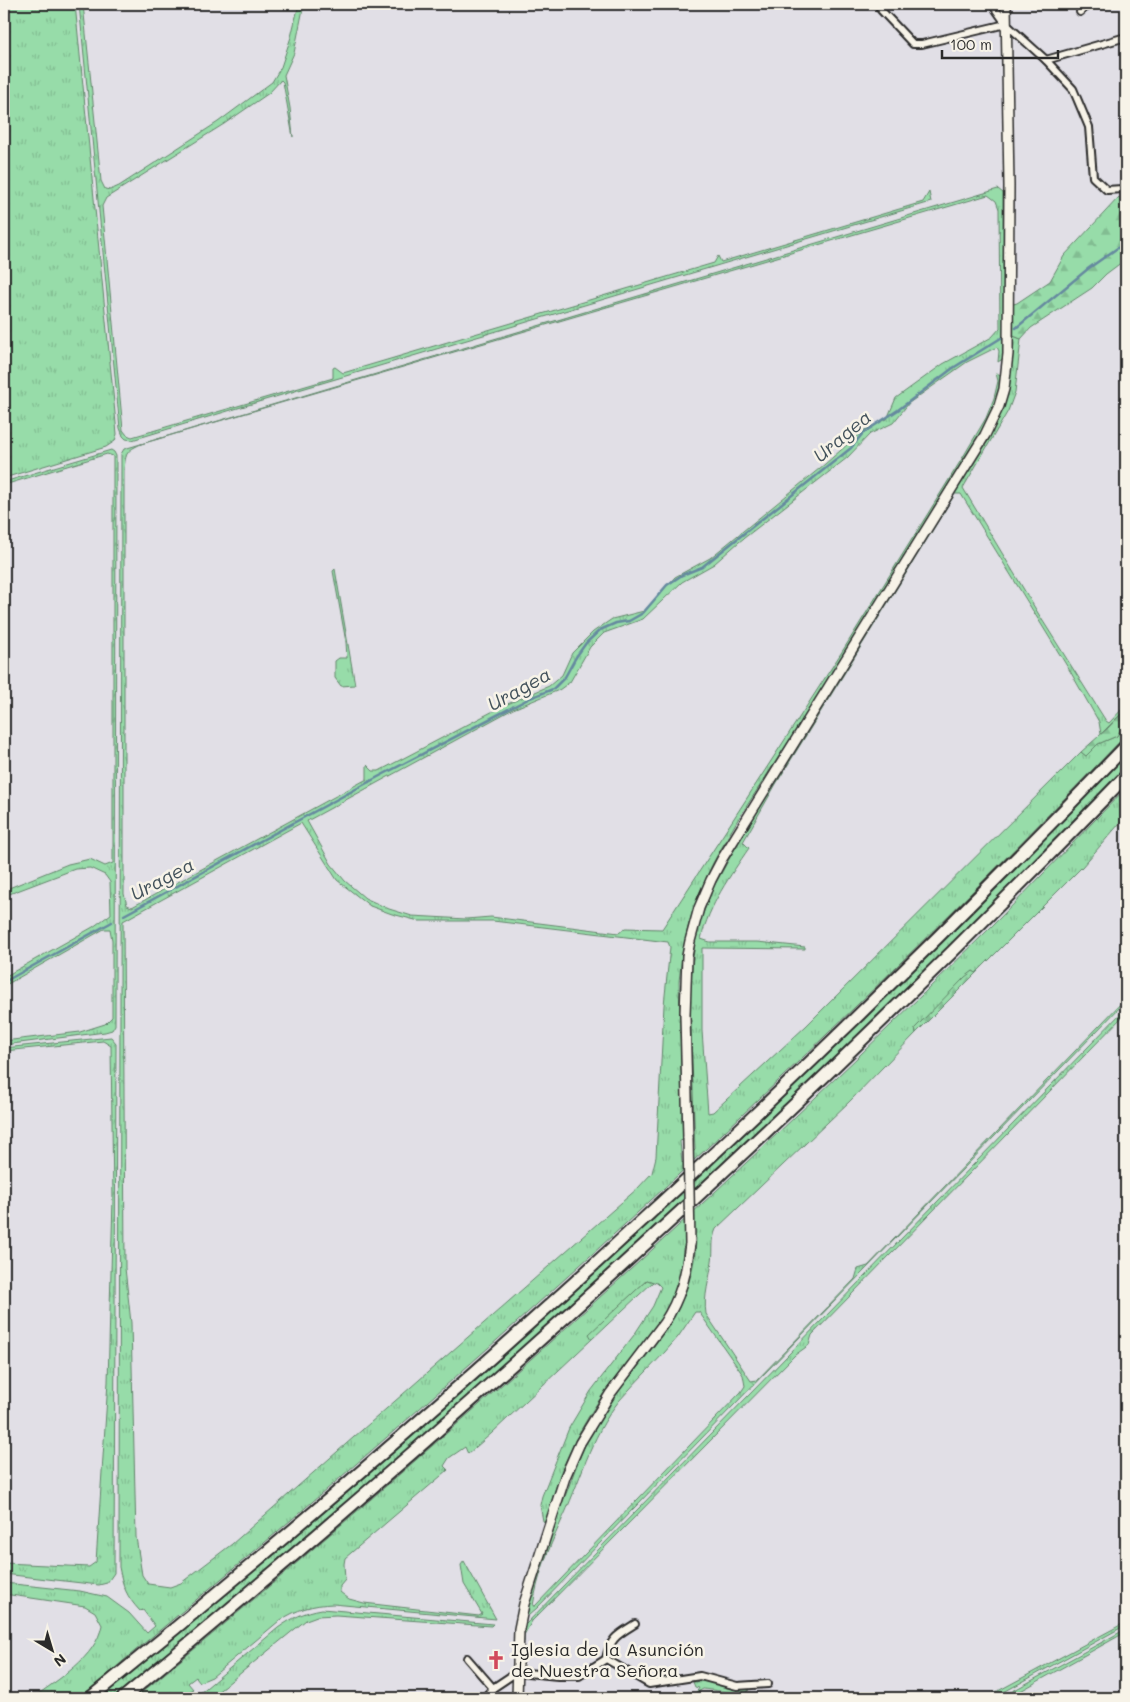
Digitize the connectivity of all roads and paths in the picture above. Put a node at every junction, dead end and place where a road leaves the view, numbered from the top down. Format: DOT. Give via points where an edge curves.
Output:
graph roads {
  1 [pos="878,4"];
  2 [pos="992,4"];
  3 [pos="1006,4"];
  4 [pos="1089,4"];
  5 [pos="1080,12"];
  6 [pos="1006,24"];
  7 [pos="1126,37"];
  8 [pos="1046,60"];
  9 [pos="1126,186"];
  10 [pos="1126,746"];
  11 [pos="1126,776"];
  12 [pos="635,1624"];
  13 [pos="467,1658"];
  14 [pos="606,1660"];
  15 [pos="517,1672"];
  16 [pos="768,1684"];
  17 [pos="493,1688"];
  18 [pos="90,1698"];
  19 [pos="123,1698"];
  20 [pos="484,1698"];
  21 [pos="516,1698"];
  1 -- 6 [label="street" via="913,44"];
  2 -- 6 [label="street"];
  3 -- 6 [label="street"];
  4 -- 5 [label="street"];
  6 -- 8 [label="street"];
  6 -- 15 [label="street, bridge" via="1009,196 1008,354 1004,389 985,435 722,859 704,895 694,922 686,975 690,1244 684,1282 673,1309 602,1406 573,1458 524,1604"];
  7 -- 8 [label="street"];
  8 -- 9 [label="street" via="1073,89 1089,127 1093,177 1107,190"];
  10 -- 18 [label="highway" via="830,1043 560,1295 318,1508"];
  11 -- 19 [label="highway" via="857,1046 573,1312 324,1530"];
  12 -- 14 [label="street" via="609,1644"];
  13 -- 17 [label="street"];
  14 -- 15 [label="street" via="579,1676"];
  14 -- 16 [label="street" via="649,1684 700,1676 737,1686"];
  15 -- 17 [label="street"];
  15 -- 21 [label="street"];
  17 -- 20 [label="street"];
}
